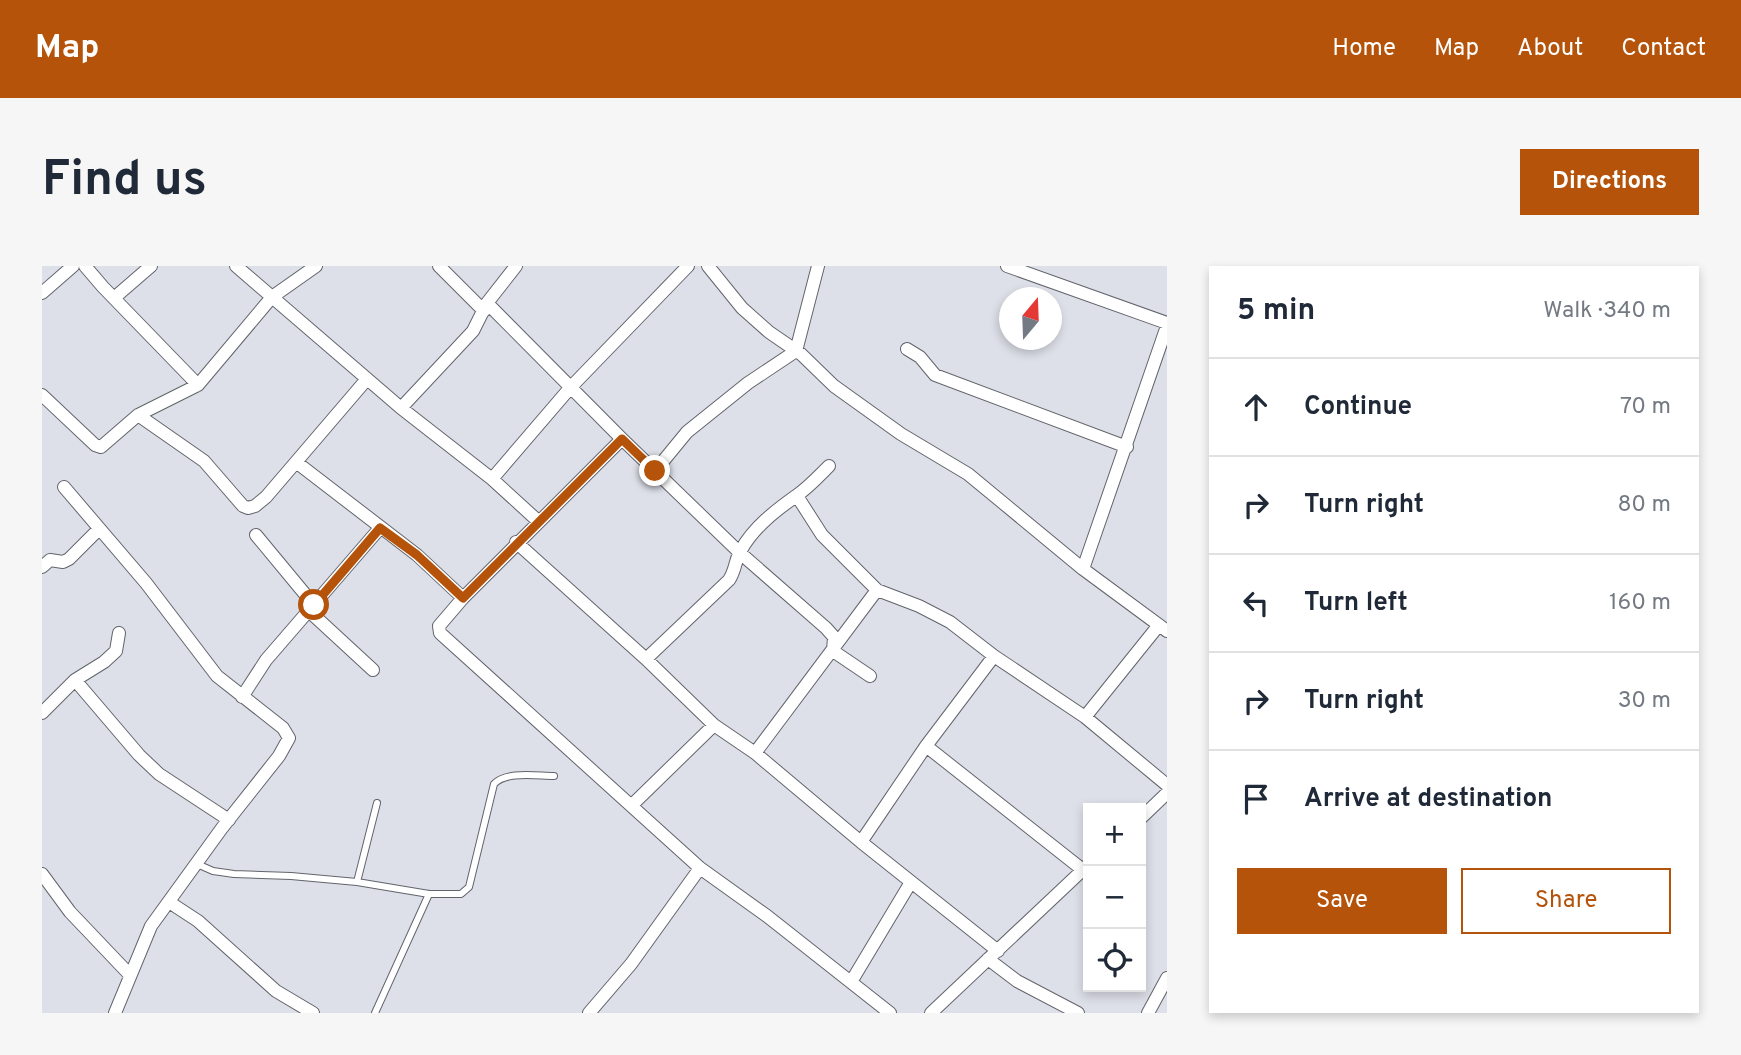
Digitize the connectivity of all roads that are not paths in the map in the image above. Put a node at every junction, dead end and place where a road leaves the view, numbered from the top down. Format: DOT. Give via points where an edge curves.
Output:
graph roads {
  1 [pos="73,266"];
  2 [pos="85,266"];
  3 [pos="151,266"];
  4 [pos="236,266"];
  5 [pos="316,266"];
  6 [pos="439,266"];
  7 [pos="516,266"];
  8 [pos="688,266"];
  9 [pos="708,266"];
  10 [pos="818,266"];
  11 [pos="1007,266"];
  12 [pos="42,293"];
  13 [pos="272,297"];
  14 [pos="114,298"];
  15 [pos="486,307"];
  16 [pos="1167,325"];
  17 [pos="907,349"];
  18 [pos="796,352"];
  19 [pos="367,379"];
  20 [pos="198,385"];
  21 [pos="570,388"];
  22 [pos="42,395"];
  23 [pos="401,408"];
  24 [pos="138,415"];
  25 [pos="622,439"];
  26 [pos="1127,447"];
  27 [pos="296,462"];
  28 [pos="829,467"];
  29 [pos="655,471"];
  30 [pos="492,479"];
  31 [pos="64,487"];
  32 [pos="797,496"];
  33 [pos="538,521"];
  34 [pos="380,528"];
  35 [pos="99,530"];
  36 [pos="256,535"];
  37 [pos="516,542"];
  38 [pos="739,552"];
  39 [pos="42,567"];
  40 [pos="1083,569"];
  41 [pos="877,590"];
  42 [pos="463,598"];
  43 [pos="312,608"];
  44 [pos="1163,628"];
  45 [pos="119,634"];
  46 [pos="833,651"];
  47 [pos="994,656"];
  48 [pos="646,659"];
  49 [pos="373,670"];
  50 [pos="870,676"];
  51 [pos="75,680"];
  52 [pos="242,697"];
  53 [pos="42,711"];
  54 [pos="1085,717"];
  55 [pos="714,725"];
  56 [pos="926,746"];
  57 [pos="755,753"];
  58 [pos="554,776"];
  59 [pos="1167,785"];
  60 [pos="1167,793"];
  61 [pos="377,803"];
  62 [pos="632,805"];
  63 [pos="1146,813"];
  64 [pos="229,820"];
  65 [pos="861,842"];
  66 [pos="196,864"];
  67 [pos="1083,866"];
  68 [pos="700,867"];
  69 [pos="1083,871"];
  70 [pos="42,874"];
  71 [pos="357,882"];
  72 [pos="911,882"];
  73 [pos="429,894"];
  74 [pos="169,902"];
  75 [pos="993,955"];
  76 [pos="129,974"];
  77 [pos="1167,978"];
  78 [pos="850,982"];
  79 [pos="115,1013"];
  80 [pos="313,1013"];
  81 [pos="375,1013"];
  82 [pos="589,1013"];
  83 [pos="890,1013"];
  84 [pos="931,1013"];
  85 [pos="1078,1013"];
  86 [pos="1148,1013"];
  1 -- 12 [label="street"];
  2 -- 14 [label="street"];
  3 -- 14 [label="street"];
  4 -- 13 [label="street"];
  5 -- 13 [label="street"];
  6 -- 15 [label="street"];
  7 -- 15 [label="street"];
  8 -- 21 [label="street"];
  9 -- 18 [label="street" via="742,308"];
  10 -- 18 [label="street"];
  11 -- 16 [label="street"];
  13 -- 19 [label="street"];
  13 -- 20 [label="street"];
  14 -- 20 [label="street"];
  15 -- 21 [label="street"];
  15 -- 23 [label="street" via="472,331"];
  16 -- 26 [label="street"];
  17 -- 26 [label="street" via="935,375"];
  18 -- 29 [label="street" via="695,425"];
  18 -- 40 [label="street" via="859,406 968,474"];
  19 -- 23 [label="street"];
  19 -- 27 [label="street"];
  20 -- 24 [label="street"];
  21 -- 25 [label="street"];
  21 -- 30 [label="street"];
  22 -- 24 [label="street" via="99,447"];
  23 -- 30 [label="street"];
  24 -- 27 [label="street" via="204,461 248,508 266,496"];
  25 -- 29 [label="street"];
  25 -- 33 [label="street"];
  26 -- 40 [label="street"];
  27 -- 34 [label="street"];
  28 -- 32 [label="street"];
  29 -- 38 [label="street"];
  30 -- 33 [label="street"];
  31 -- 35 [label="street"];
  32 -- 38 [label="street" via="766,519"];
  32 -- 41 [label="street" via="822,536"];
  33 -- 37 [label="street"];
  34 -- 42 [label="street"];
  34 -- 43 [label="street"];
  35 -- 39 [label="street" via="69,559 50,560"];
  35 -- 52 [label="street" via="218,676"];
  36 -- 43 [label="street"];
  37 -- 42 [label="street"];
  37 -- 48 [label="street"];
  38 -- 46 [label="street" via="827,628 834,637"];
  38 -- 48 [label="street" via="729,580"];
  40 -- 44 [label="street"];
  41 -- 46 [label="street"];
  41 -- 47 [label="street" via="950,622"];
  42 -- 62 [label="street" via="439,626 440,633"];
  43 -- 49 [label="street"];
  43 -- 52 [label="street" via="266,660"];
  44 -- 54 [label="street"];
  45 -- 51 [label="street" via="116,651"];
  46 -- 50 [label="street"];
  46 -- 57 [label="street"];
  47 -- 54 [label="street"];
  47 -- 56 [label="street"];
  48 -- 55 [label="street"];
  51 -- 53 [label="street"];
  51 -- 64 [label="street" via="159,774"];
  52 -- 64 [label="street" via="283,728 289,738"];
  54 -- 59 [label="street"];
  55 -- 57 [label="street"];
  55 -- 62 [label="street"];
  56 -- 65 [label="street"];
  56 -- 67 [label="street"];
  57 -- 65 [label="street"];
  58 -- 73 [label="lane" via="499,779 468,887 461,894"];
  60 -- 63 [label="street"];
  61 -- 71 [label="lane"];
  62 -- 68 [label="street"];
  64 -- 66 [label="street"];
  65 -- 72 [label="street"];
  66 -- 71 [label="lane" via="234,874"];
  66 -- 74 [label="street"];
  68 -- 78 [label="street"];
  68 -- 82 [label="street" via="631,964"];
  69 -- 75 [label="street"];
  70 -- 76 [label="street" via="70,912"];
  71 -- 73 [label="lane"];
  72 -- 75 [label="street"];
  72 -- 78 [label="street"];
  73 -- 81 [label="lane"];
  74 -- 76 [label="street" via="151,926"];
  74 -- 80 [label="street" via="198,921 276,991"];
  75 -- 84 [label="street"];
  75 -- 85 [label="street" via="1017,981"];
  76 -- 79 [label="street"];
  77 -- 86 [label="street"];
  78 -- 83 [label="street"];
}
